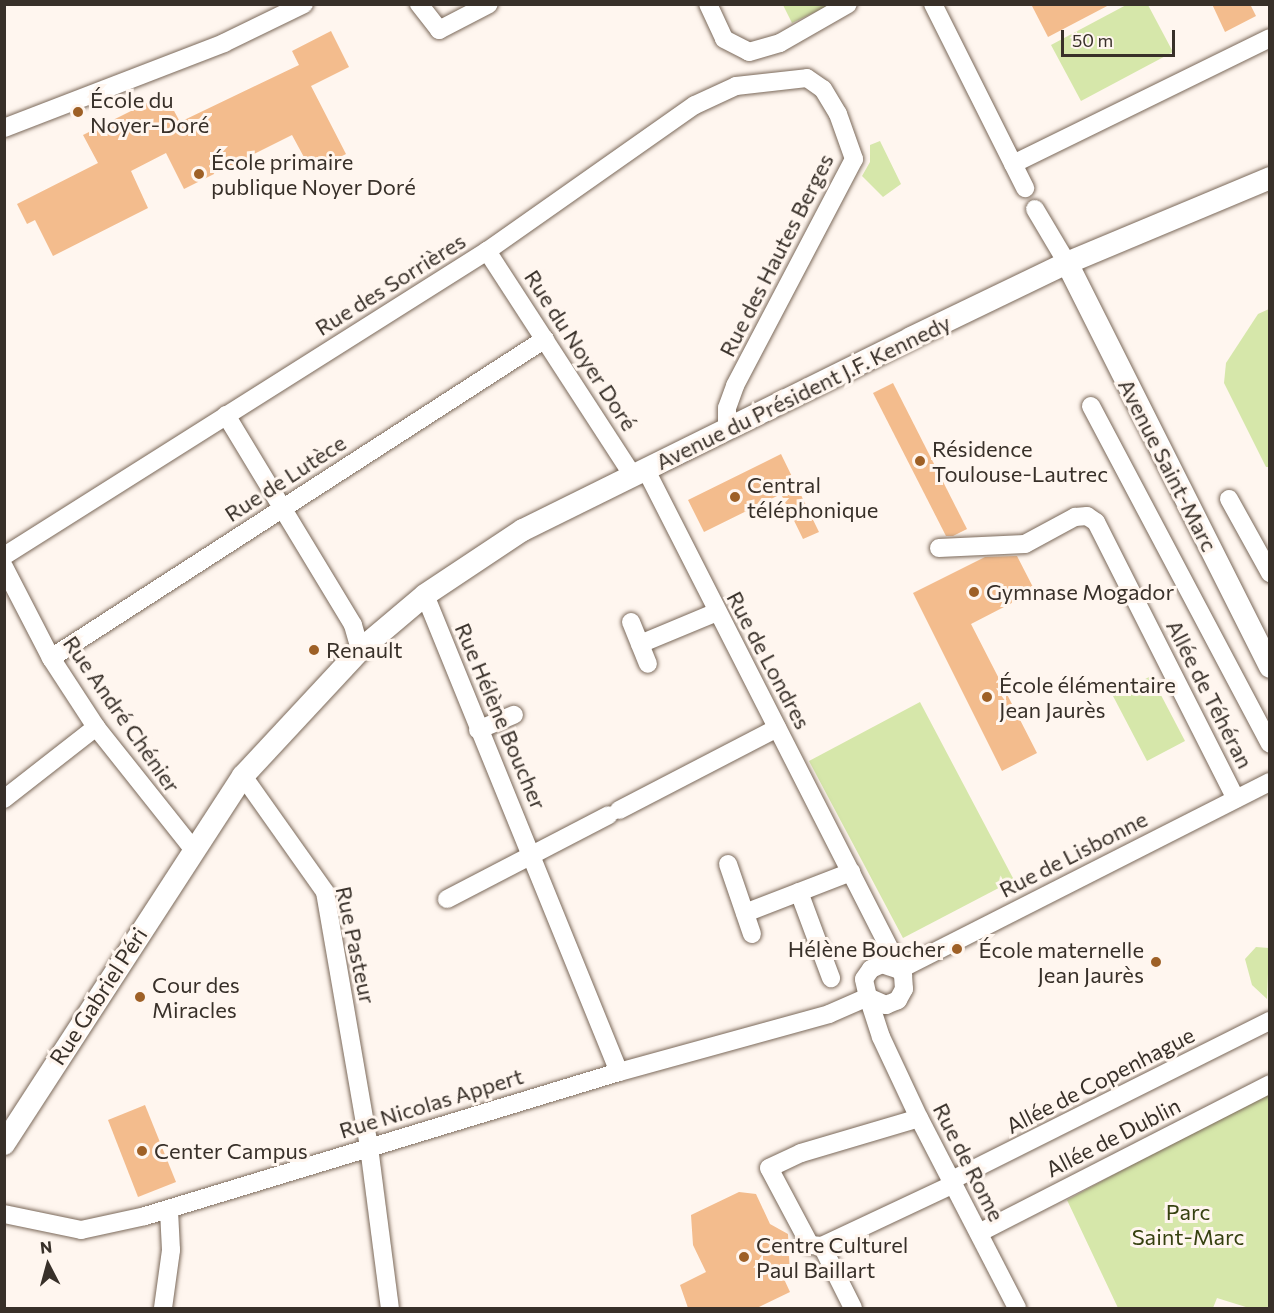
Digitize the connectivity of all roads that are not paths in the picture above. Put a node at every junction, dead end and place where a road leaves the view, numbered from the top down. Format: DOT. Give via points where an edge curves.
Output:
graph roads {
  1 [pos="304,4"];
  2 [pos="419,4"];
  3 [pos="489,4"];
  4 [pos="708,4"];
  5 [pos="848,4"];
  6 [pos="933,4"];
  7 [pos="1269,38"];
  8 [pos="807,78"];
  9 [pos="4,128"];
  10 [pos="1013,164"];
  11 [pos="1269,178"];
  12 [pos="1025,188"];
  13 [pos="1035,209"];
  14 [pos="487,251"];
  15 [pos="1067,263"];
  16 [pos="545,339"];
  17 [pos="1092,406"];
  18 [pos="226,415"];
  19 [pos="727,429"];
  20 [pos="640,473"];
  21 [pos="1229,499"];
  22 [pos="284,507"];
  23 [pos="939,548"];
  24 [pos="4,556"];
  25 [pos="4,567"];
  26 [pos="1269,573"];
  27 [pos="425,595"];
  28 [pos="717,612"];
  29 [pos="631,622"];
  30 [pos="640,644"];
  31 [pos="360,650"];
  32 [pos="51,658"];
  33 [pos="648,664"];
  34 [pos="1269,667"];
  35 [pos="514,715"];
  36 [pos="96,726"];
  37 [pos="777,729"];
  38 [pos="478,730"];
  39 [pos="1269,744"];
  40 [pos="243,776"];
  41 [pos="1269,782"];
  42 [pos="4,799"];
  43 [pos="1236,799"];
  44 [pos="193,849"];
  45 [pos="533,855"];
  46 [pos="728,864"];
  47 [pos="851,872"];
  48 [pos="799,892"];
  49 [pos="447,899"];
  50 [pos="745,913"];
  51 [pos="880,932"];
  52 [pos="752,934"];
  53 [pos="876,965"];
  54 [pos="899,970"];
  55 [pos="831,978"];
  56 [pos="868,998"];
  57 [pos="892,1003"];
  58 [pos="1269,1021"];
  59 [pos="881,1038"];
  60 [pos="619,1072"];
  61 [pos="1269,1084"];
  62 [pos="919,1118"];
  63 [pos="4,1144"];
  64 [pos="369,1147"];
  65 [pos="953,1182"];
  66 [pos="169,1210"];
  67 [pos="4,1214"];
  68 [pos="979,1233"];
  69 [pos="822,1246"];
  70 [pos="163,1308"];
  71 [pos="390,1308"];
  72 [pos="853,1308"];
  73 [pos="1017,1308"];
  1 -- 9 [label="street" via="191,57"];
  2 -- 3 [label="street" via="439,30"];
  4 -- 5 [label="street" via="724,39 749,52 780,43"];
  6 -- 10 [label="street"];
  7 -- 10 [label="street"];
  8 -- 14 [label="street, Rue des Sorrières" via="736,86 695,105"];
  8 -- 19 [label="street, Rue des Hautes Berges" via="823,89 838,114 854,159 735,386"];
  10 -- 12 [label="street"];
  11 -- 15 [label="street, Avenue du Président J.F. Kennedy"];
  13 -- 15 [label="street"];
  14 -- 16 [label="street, Rue du Noyer Doré"];
  14 -- 18 [label="street, Rue des Sorrières"];
  15 -- 19 [label="street, Avenue du Président J.F. Kennedy"];
  15 -- 34 [label="street, Avenue Saint-Marc"];
  16 -- 20 [label="street, Rue du Noyer Doré"];
  16 -- 22 [label="street, Rue de Lutèce"];
  17 -- 39 [label="street, Avenue Saint-Marc"];
  18 -- 22 [label="street"];
  18 -- 24 [label="street, Rue des Sorrières"];
  19 -- 20 [label="street, Avenue du Président J.F. Kennedy"];
  20 -- 27 [label="street, Avenue du Président J.F. Kennedy" via="524,530"];
  20 -- 28 [label="street, Rue de Londres"];
  21 -- 26 [label="street"];
  22 -- 31 [label="street" via="353,626"];
  22 -- 32 [label="street, Rue de Lutèce"];
  23 -- 43 [label="street, Allée de Téhéran" via="1024,544 1075,517 1087,516 1096,522"];
  25 -- 32 [label="street, Rue André Chénier"];
  27 -- 31 [label="street, Avenue du Président J.F. Kennedy"];
  27 -- 38 [label="street, Rue Hélène Boucher"];
  28 -- 30 [label="street"];
  28 -- 37 [label="street, Rue de Londres"];
  29 -- 30 [label="street"];
  30 -- 33 [label="street"];
  31 -- 40 [label="street, Avenue du Président J.F. Kennedy"];
  32 -- 36 [label="street, Rue André Chénier"];
  35 -- 38 [label="street"];
  36 -- 42 [label="street"];
  36 -- 44 [label="street, Rue André Chénier"];
  37 -- 45 [label="street"];
  37 -- 47 [label="street, Rue de Londres"];
  38 -- 45 [label="street, Rue Hélène Boucher"];
  40 -- 44 [label="street, Rue Gabriel Péri"];
  40 -- 64 [label="street, Rue Pasteur" via="325,892"];
  41 -- 43 [label="street, Rue de Lisbonne"];
  43 -- 54 [label="street, Rue de Lisbonne"];
  44 -- 63 [label="street, Rue Gabriel Péri"];
  45 -- 49 [label="street"];
  45 -- 60 [label="street, Rue Hélène Boucher"];
  46 -- 50 [label="street"];
  47 -- 48 [label="street"];
  47 -- 51 [label="street, Rue de Londres"];
  48 -- 50 [label="street"];
  48 -- 55 [label="street"];
  50 -- 52 [label="street"];
  51 -- 53 [label="street"];
  51 -- 54 [label="street, Rue de Londres"];
  53 -- 54 [label="street" via="888,964"];
  53 -- 56 [label="street" via="864,980"];
  54 -- 57 [label="street" via="904,988"];
  56 -- 57 [label="street" via="879,1004"];
  56 -- 59 [label="street, Rue de Rome"];
  56 -- 60 [label="street, Rue Nicolas Appert" via="829,1014"];
  57 -- 59 [label="street"];
  58 -- 65 [label="street, Allée de Copenhague"];
  59 -- 62 [label="street, Rue de Rome"];
  60 -- 64 [label="street, Rue Nicolas Appert"];
  61 -- 68 [label="street, Allée de Dublin"];
  62 -- 65 [label="street, Rue de Rome"];
  62 -- 69 [label="street" via="801,1153 769,1168 810,1245"];
  64 -- 66 [label="street, Rue Nicolas Appert"];
  64 -- 71 [label="street, Rue Pasteur"];
  65 -- 68 [label="street, Rue de Rome"];
  65 -- 69 [label="street, Allée de Copenhague"];
  66 -- 67 [label="street, Rue Nicolas Appert" via="81,1230"];
  66 -- 70 [label="street" via="171,1250"];
  68 -- 73 [label="street, Rue de Rome"];
  69 -- 72 [label="street"];
}
